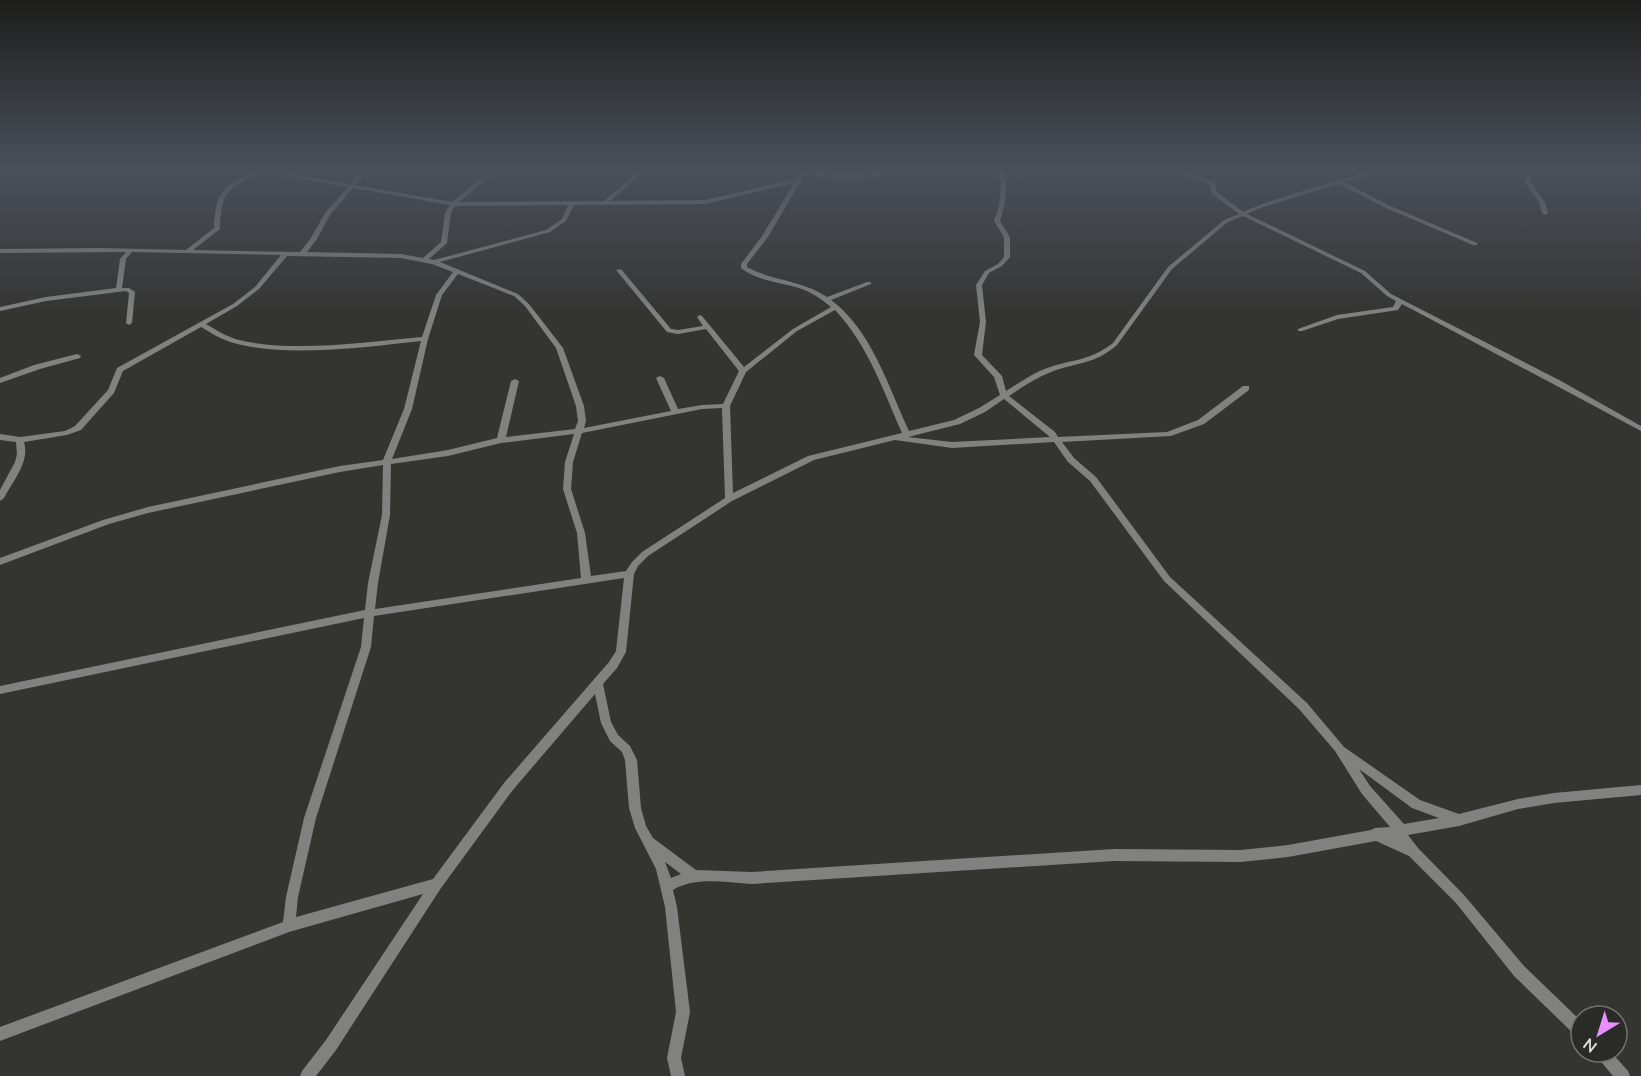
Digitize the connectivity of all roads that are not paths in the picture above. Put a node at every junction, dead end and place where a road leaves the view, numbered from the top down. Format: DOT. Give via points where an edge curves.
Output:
graph roads {
  1 [pos="217,218"];
  2 [pos="325,218"];
  3 [pos="447,218"];
  4 [pos="565,218"];
  5 [pos="776,218"];
  6 [pos="998,218"];
  7 [pos="1235,218"];
  8 [pos="1252,218"];
  9 [pos="1415,218"];
  10 [pos="1475,244"];
  11 [pos="0,251"];
  12 [pos="130,251"];
  13 [pos="187,252"];
  14 [pos="286,253"];
  15 [pos="302,254"];
  16 [pos="424,260"];
  17 [pos="434,262"];
  18 [pos="619,270"];
  19 [pos="457,271"];
  20 [pos="869,283"];
  21 [pos="119,288"];
  22 [pos="825,300"];
  23 [pos="1400,301"];
  24 [pos="834,308"];
  25 [pos="0,309"];
  26 [pos="700,316"];
  27 [pos="129,323"];
  28 [pos="200,324"];
  29 [pos="707,327"];
  30 [pos="1300,330"];
  31 [pos="424,339"];
  32 [pos="77,356"];
  33 [pos="743,371"];
  34 [pos="660,378"];
  35 [pos="0,381"];
  36 [pos="515,381"];
  37 [pos="1246,387"];
  38 [pos="1004,396"];
  39 [pos="726,406"];
  40 [pos="675,412"];
  41 [pos="1641,429"];
  42 [pos="581,431"];
  43 [pos="906,433"];
  44 [pos="0,437"];
  45 [pos="890,437"];
  46 [pos="20,440"];
  47 [pos="501,440"];
  48 [pos="1057,441"];
  49 [pos="387,460"];
  50 [pos="0,498"];
  51 [pos="729,499"];
  52 [pos="0,562"];
  53 [pos="629,574"];
  54 [pos="586,578"];
  55 [pos="371,613"];
  56 [pos="598,683"];
  57 [pos="0,690"];
  58 [pos="1339,748"];
  59 [pos="1641,790"];
  60 [pos="1460,820"];
  61 [pos="1399,830"];
  62 [pos="1375,834"];
  63 [pos="649,842"];
  64 [pos="1414,852"];
  65 [pos="692,875"];
  66 [pos="437,884"];
  67 [pos="666,888"];
  68 [pos="289,927"];
  69 [pos="1569,1019"];
  70 [pos="0,1034"];
  71 [pos="1612,1064"];
  72 [pos="307,1076"];
  73 [pos="678,1076"];
  74 [pos="1623,1076"];
  1 -- 13 [label="street" via="217,229"];
  2 -- 15 [label="street"];
  3 -- 16 [label="street" via="444,243"];
  4 -- 17 [label="street" via="548,231"];
  5 -- 22 [label="street" via="744,268"];
  6 -- 38 [label="street" via="1007,237 1007,256 987,272 979,285 983,322 978,352 998,376"];
  7 -- 38 [label="street" via="1213,230 1170,268 1115,344 1104,353 1049,370"];
  8 -- 23 [label="street" via="1363,272"];
  9 -- 10 [label="street"];
  11 -- 12 [label="street"];
  12 -- 13 [label="street"];
  12 -- 21 [label="street" via="123,259"];
  13 -- 14 [label="street"];
  14 -- 15 [label="street"];
  14 -- 28 [label="street" via="248,297"];
  15 -- 16 [label="street"];
  16 -- 17 [label="street"];
  17 -- 19 [label="street"];
  18 -- 29 [label="street" via="669,331"];
  19 -- 31 [label="street" via="439,295"];
  19 -- 42 [label="street" via="504,289 527,305 559,348 580,406"];
  20 -- 22 [label="street"];
  21 -- 25 [label="street"];
  21 -- 27 [label="street" via="132,292"];
  22 -- 24 [label="street"];
  23 -- 30 [label="street" via="1396,309 1337,317"];
  23 -- 41 [label="street"];
  24 -- 33 [label="street" via="795,330"];
  24 -- 43 [label="street" via="857,334"];
  26 -- 29 [label="street"];
  28 -- 31 [label="street" via="231,340 270,345 325,346"];
  28 -- 46 [label="street" via="120,370 111,391 78,428"];
  29 -- 33 [label="street"];
  31 -- 49 [label="street" via="408,409"];
  32 -- 35 [label="street"];
  33 -- 39 [label="street"];
  34 -- 40 [label="street"];
  36 -- 47 [label="street"];
  37 -- 48 [label="street" via="1202,422 1186,429 1144,436"];
  38 -- 43 [label="street" via="957,422"];
  38 -- 48 [label="street"];
  39 -- 40 [label="street"];
  39 -- 51 [label="street"];
  40 -- 42 [label="street"];
  42 -- 47 [label="street"];
  42 -- 54 [label="street" via="569,462 567,489 580,533"];
  43 -- 45 [label="street"];
  44 -- 46 [label="street"];
  45 -- 48 [label="street" via="952,445"];
  45 -- 51 [label="street" via="811,458"];
  46 -- 50 [label="street" via="22,455"];
  47 -- 49 [label="street" via="448,453"];
  48 -- 58 [label="street" via="1071,460 1094,479 1167,579 1271,674"];
  49 -- 52 [label="street" via="148,510"];
  49 -- 55 [label="street" via="386,515"];
  51 -- 53 [label="street" via="645,554"];
  53 -- 54 [label="street"];
  53 -- 56 [label="street" via="621,652"];
  54 -- 55 [label="street"];
  55 -- 57 [label="street"];
  55 -- 68 [label="street" via="366,647 310,818"];
  56 -- 63 [label="street" via="606,723 631,760 635,808"];
  56 -- 66 [label="street" via="508,787"];
  58 -- 60 [label="street" via="1416,804"];
  58 -- 61 [label="street" via="1366,790"];
  59 -- 60 [label="street" via="1554,798"];
  60 -- 61 [label="street"];
  61 -- 62 [label="street"];
  61 -- 64 [label="street"];
  62 -- 64 [label="street"];
  62 -- 65 [label="street" via="1241,856 1114,855 752,878"];
  63 -- 65 [label="street"];
  63 -- 67 [label="street" via="662,868"];
  64 -- 69 [label="street" via="1460,899 1519,971"];
  65 -- 67 [label="street"];
  66 -- 68 [label="street"];
  66 -- 72 [label="street"];
  67 -- 73 [label="street" via="683,1012 674,1058"];
  68 -- 70 [label="street"];
  71 -- 74 [label="street"];
}
